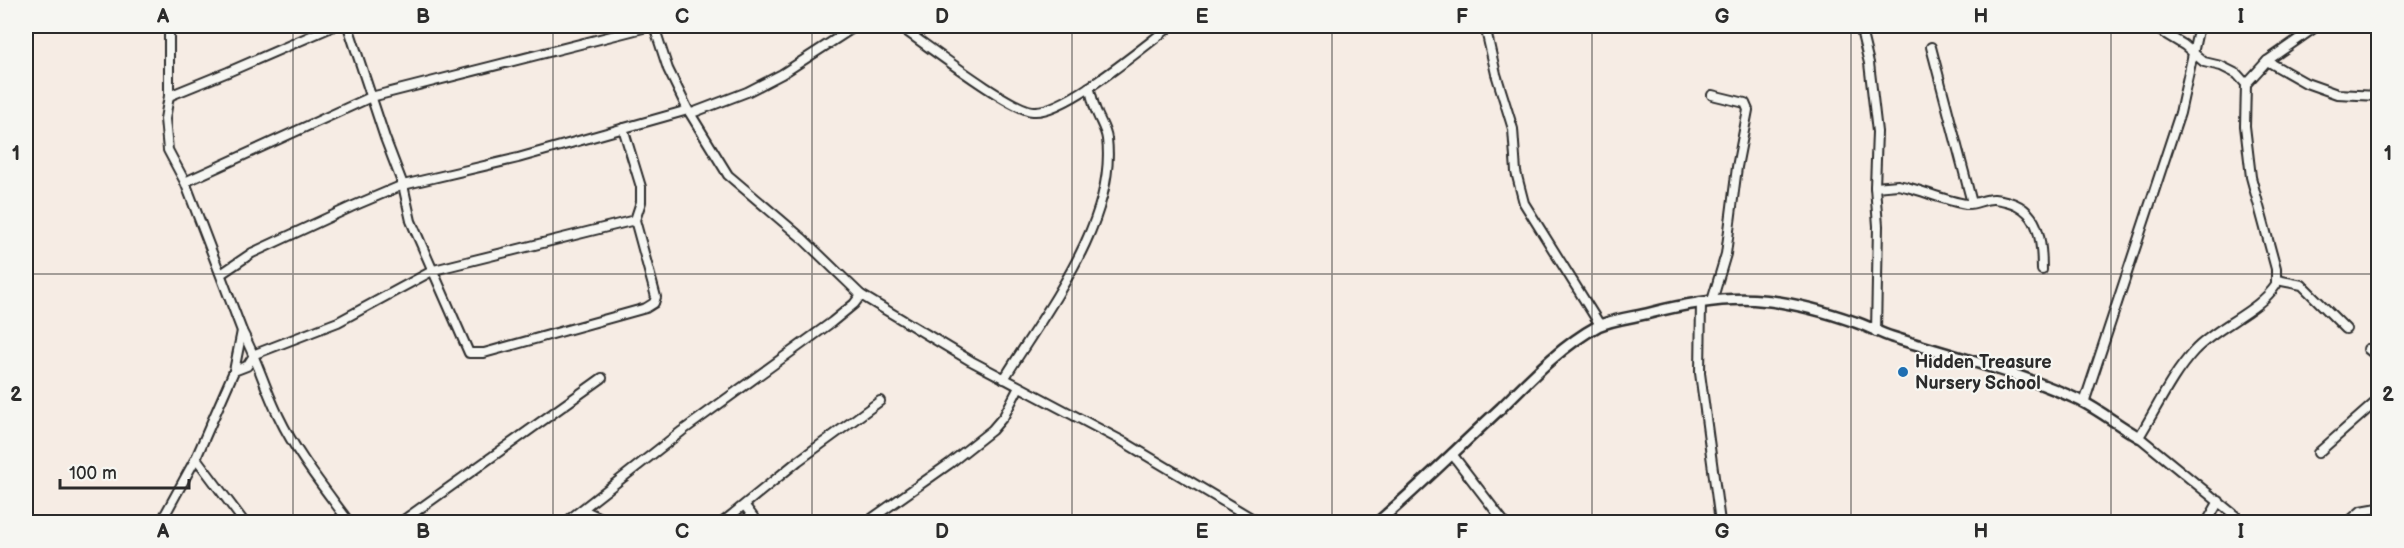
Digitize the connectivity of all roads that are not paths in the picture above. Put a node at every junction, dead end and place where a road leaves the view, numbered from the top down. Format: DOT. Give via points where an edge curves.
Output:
graph roads {
  1 [pos="169,26"];
  2 [pos="334,26"];
  3 [pos="348,26"];
  4 [pos="652,26"];
  5 [pos="856,26"];
  6 [pos="899,26"];
  7 [pos="1171,26"];
  8 [pos="1485,26"];
  9 [pos="1860,26"];
  10 [pos="2199,26"];
  11 [pos="2317,26"];
  12 [pos="2154,27"];
  13 [pos="1931,47"];
  14 [pos="2193,52"];
  15 [pos="2267,61"];
  16 [pos="2247,84"];
  17 [pos="1089,87"];
  18 [pos="1712,94"];
  19 [pos="169,96"];
  20 [pos="2379,96"];
  21 [pos="371,97"];
  22 [pos="690,111"];
  23 [pos="623,128"];
  24 [pos="185,182"];
  25 [pos="403,185"];
  26 [pos="1875,188"];
  27 [pos="1972,203"];
  28 [pos="635,220"];
  29 [pos="434,270"];
  30 [pos="2042,270"];
  31 [pos="221,274"];
  32 [pos="2277,280"];
  33 [pos="861,295"];
  34 [pos="1712,301"];
  35 [pos="1701,302"];
  36 [pos="1600,325"];
  37 [pos="2346,329"];
  38 [pos="242,331"];
  39 [pos="1876,332"];
  40 [pos="2368,349"];
  41 [pos="255,354"];
  42 [pos="2379,357"];
  43 [pos="234,371"];
  44 [pos="602,378"];
  45 [pos="1004,379"];
  46 [pos="1019,387"];
  47 [pos="2379,400"];
  48 [pos="880,401"];
  49 [pos="2084,403"];
  50 [pos="2139,436"];
  51 [pos="2318,453"];
  52 [pos="1452,454"];
  53 [pos="196,458"];
  54 [pos="2219,501"];
  55 [pos="745,506"];
  56 [pos="2379,508"];
  57 [pos="583,510"];
  58 [pos="162,522"];
  59 [pos="244,522"];
  60 [pos="349,522"];
  61 [pos="401,522"];
  62 [pos="566,522"];
  63 [pos="609,522"];
  64 [pos="723,522"];
  65 [pos="757,522"];
  66 [pos="867,522"];
  67 [pos="1258,522"];
  68 [pos="1378,522"];
  69 [pos="1504,522"];
  70 [pos="1720,522"];
  71 [pos="2207,522"];
  72 [pos="2243,522"];
  73 [pos="2348,522"];
  1 -- 19 [label="street"];
  2 -- 19 [label="street"];
  3 -- 21 [label="street"];
  4 -- 21 [label="street"];
  4 -- 22 [label="street"];
  5 -- 22 [label="street" via="747,92"];
  6 -- 17 [label="street" via="992,90 1032,111 1045,111"];
  7 -- 17 [label="street"];
  8 -- 36 [label="street" via="1513,129 1516,172 1524,203"];
  9 -- 26 [label="street" via="1869,63 1877,132"];
  10 -- 14 [label="street"];
  11 -- 15 [label="street"];
  12 -- 14 [label="street"];
  13 -- 27 [label="street"];
  14 -- 16 [label="street" via="2204,62 2237,74"];
  14 -- 49 [label="street" via="2180,113"];
  15 -- 16 [label="street"];
  15 -- 20 [label="street" via="2306,83 2337,94"];
  16 -- 32 [label="street" via="2245,126 2251,177"];
  17 -- 45 [label="street" via="1107,137 1100,203 1087,242"];
  18 -- 34 [label="street" via="1745,103 1748,110 1726,254"];
  19 -- 24 [label="street" via="166,137"];
  21 -- 24 [label="street"];
  21 -- 25 [label="street"];
  22 -- 23 [label="street"];
  22 -- 33 [label="street" via="729,175"];
  23 -- 25 [label="street"];
  23 -- 28 [label="street" via="641,187"];
  24 -- 31 [label="street"];
  25 -- 29 [label="street" via="411,221"];
  25 -- 31 [label="street" via="252,253"];
  26 -- 27 [label="street" via="1898,185"];
  26 -- 39 [label="street"];
  27 -- 30 [label="street" via="1990,199 2012,201 2023,207 2037,232"];
  28 -- 29 [label="street"];
  28 -- 29 [label="street" via="656,297 654,303 484,353 469,353"];
  29 -- 41 [label="street" via="338,322"];
  31 -- 38 [label="street"];
  32 -- 37 [label="street" via="2302,285"];
  32 -- 50 [label="street" via="2272,291 2194,351"];
  33 -- 45 [label="street"];
  33 -- 57 [label="street" via="832,322 682,431"];
  34 -- 35 [label="street"];
  34 -- 39 [label="street" via="1755,298 1785,302 1856,322"];
  35 -- 36 [label="street"];
  35 -- 70 [label="street" via="1700,373"];
  36 -- 52 [label="street" via="1536,373"];
  38 -- 41 [label="street"];
  38 -- 43 [label="street"];
  39 -- 49 [label="street" via="1970,359"];
  40 -- 42 [label="street"];
  41 -- 43 [label="street" via="247,366"];
  41 -- 60 [label="street" via="278,417"];
  43 -- 53 [label="street"];
  44 -- 61 [label="street"];
  45 -- 46 [label="street"];
  46 -- 66 [label="street" via="992,430"];
  46 -- 67 [label="street" via="1124,442"];
  47 -- 51 [label="street"];
  48 -- 55 [label="street"];
  49 -- 50 [label="street"];
  50 -- 54 [label="street"];
  52 -- 68 [label="street"];
  52 -- 69 [label="street"];
  53 -- 58 [label="street"];
  53 -- 59 [label="street"];
  54 -- 71 [label="street"];
  54 -- 72 [label="street"];
  55 -- 64 [label="street"];
  55 -- 65 [label="street"];
  56 -- 73 [label="street" via="2361,511"];
  57 -- 62 [label="street"];
  57 -- 63 [label="street"];
}
